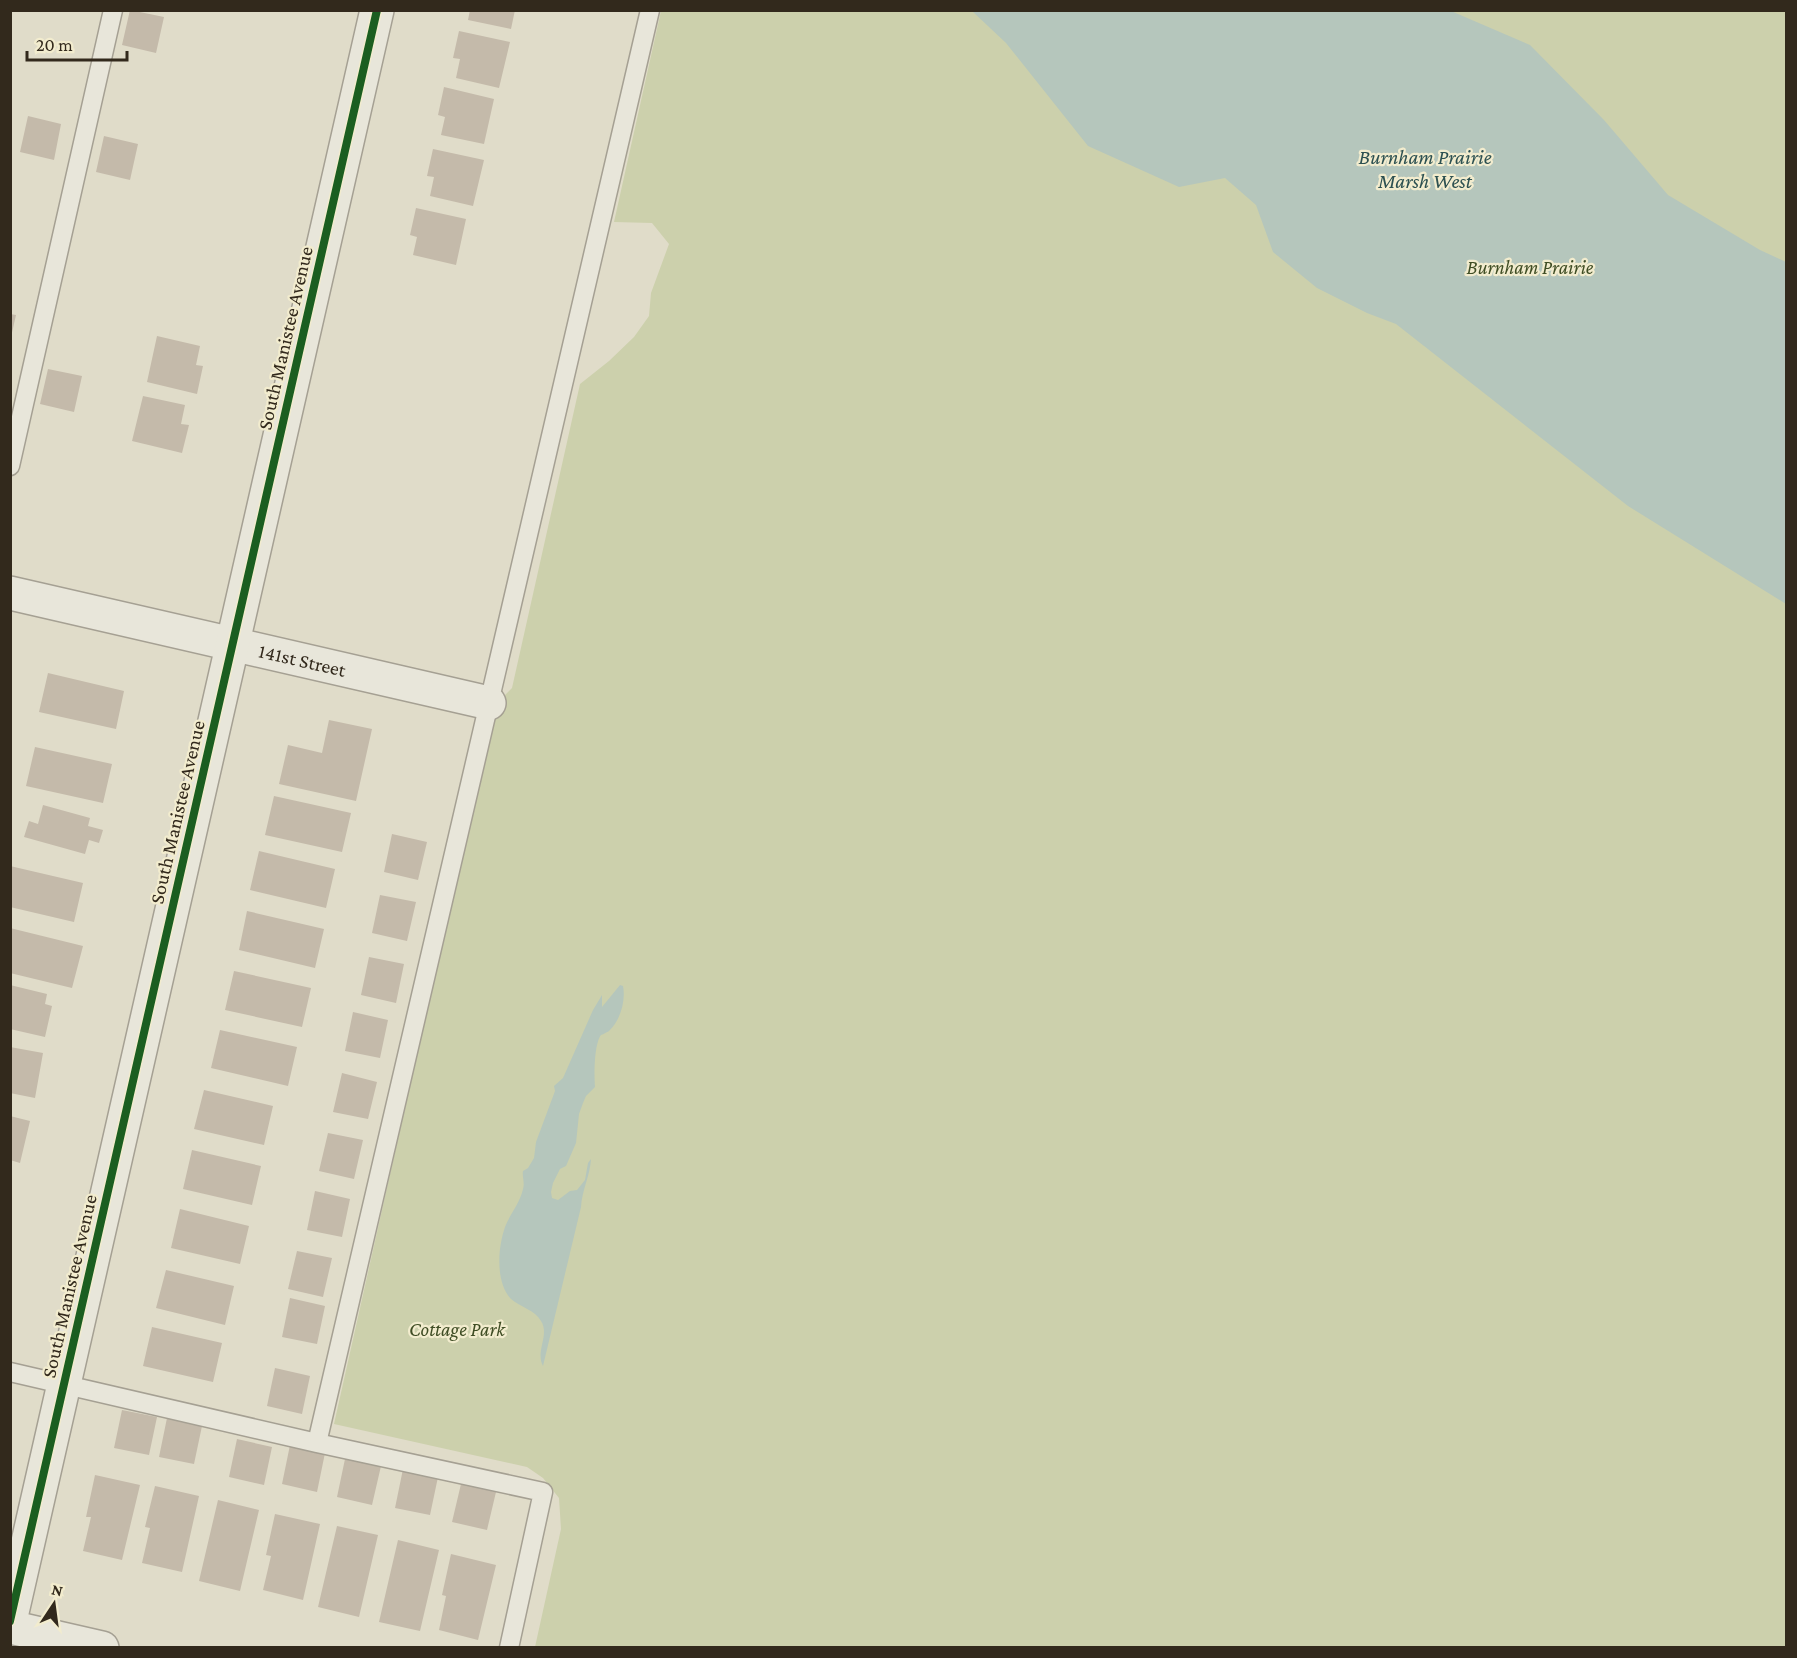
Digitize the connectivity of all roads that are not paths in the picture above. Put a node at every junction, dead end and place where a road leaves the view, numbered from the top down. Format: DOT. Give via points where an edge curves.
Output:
graph roads {
  1 [pos="113,10"];
  2 [pos="377,10"];
  3 [pos="650,10"];
  4 [pos="10,466"];
  5 [pos="10,593"];
  6 [pos="232,644"];
  7 [pos="489,703"];
  8 [pos="10,1372"];
  9 [pos="64,1384"];
  10 [pos="317,1443"];
  11 [pos="10,1622"];
  12 [pos="10,1627"];
  13 [pos="102,1647"];
  14 [pos="509,1647"];
  1 -- 4 [label="lane"];
  2 -- 6 [label="street, South Manistee Avenue"];
  3 -- 7 [label="lane"];
  5 -- 6 [label="street, 141st Street"];
  6 -- 7 [label="street, 141st Street"];
  6 -- 9 [label="street, South Manistee Avenue"];
  7 -- 10 [label="lane"];
  8 -- 9 [label="lane"];
  9 -- 10 [label="lane"];
  9 -- 11 [label="street, South Manistee Avenue"];
  10 -- 14 [label="lane" via="543,1492"];
  12 -- 13 [label="street"];
}
